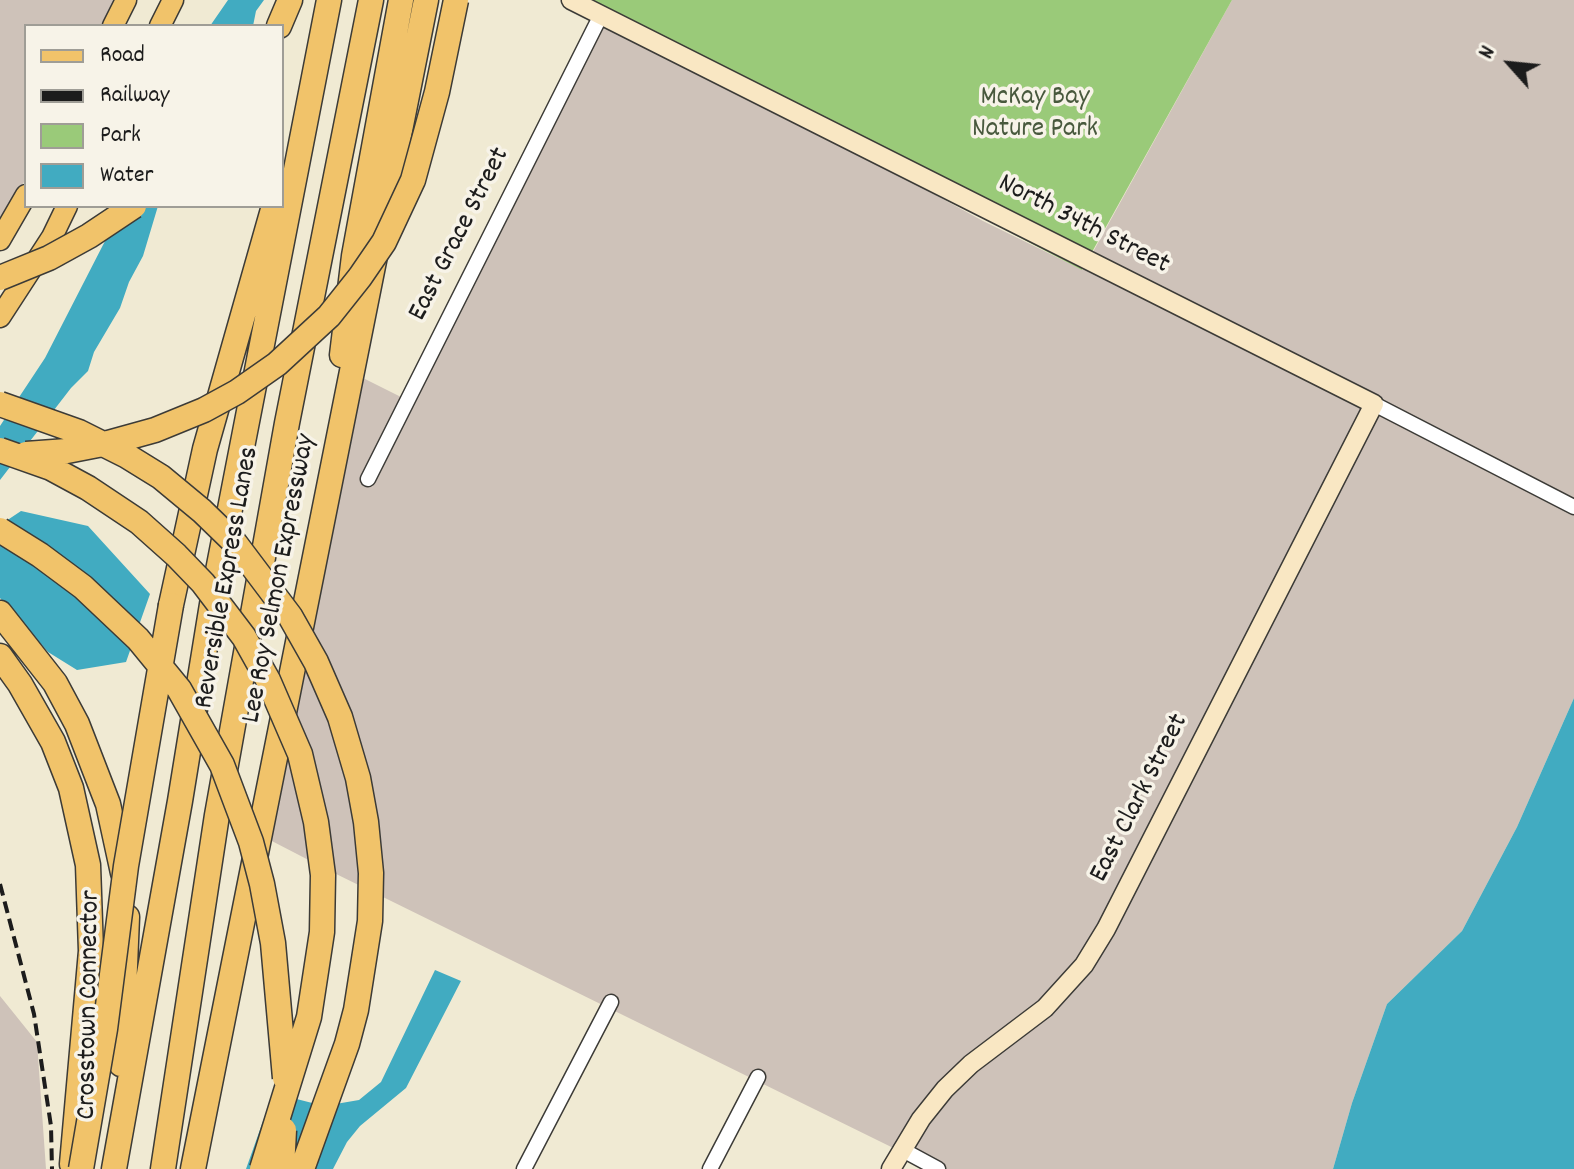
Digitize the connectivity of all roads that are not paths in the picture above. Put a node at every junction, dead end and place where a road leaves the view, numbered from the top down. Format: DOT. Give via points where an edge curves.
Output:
graph roads {
  1 [pos="126,0"];
  2 [pos="290,0"];
  3 [pos="329,0"];
  4 [pos="371,0"];
  5 [pos="456,0"];
  6 [pos="571,0"];
  7 [pos="400,1"];
  8 [pos="425,7"];
  9 [pos="601,15"];
  10 [pos="114,24"];
  11 [pos="280,24"];
  12 [pos="312,90"];
  13 [pos="284,173"];
  14 [pos="24,198"];
  15 [pos="66,208"];
  16 [pos="131,208"];
  17 [pos="273,208"];
  18 [pos="0,240"];
  19 [pos="0,278"];
  20 [pos="0,317"];
  21 [pos="0,404"];
  22 [pos="1374,404"];
  23 [pos="0,452"];
  24 [pos="333,469"];
  25 [pos="368,479"];
  26 [pos="1571,506"];
  27 [pos="0,530"];
  28 [pos="0,613"];
  29 [pos="0,656"];
  30 [pos="611,1002"];
  31 [pos="758,1077"];
  32 [pos="119,1143"];
  33 [pos="901,1149"];
  34 [pos="72,1169"];
  35 [pos="81,1169"];
  36 [pos="114,1169"];
  37 [pos="163,1169"];
  38 [pos="193,1169"];
  39 [pos="262,1169"];
  40 [pos="282,1169"];
  41 [pos="302,1169"];
  42 [pos="524,1169"];
  43 [pos="710,1169"];
  44 [pos="891,1169"];
  45 [pos="938,1169"];
  1 -- 10 [label="main road"];
  2 -- 11 [label="highway"];
  3 -- 12 [label="highway"];
  4 -- 37 [label="highway, Reversible Express Lanes, bridge" via="249,635"];
  5 -- 23 [label="highway, bridge" via="427,135 405,200 371,263 312,333 258,378 179,421 87,448"];
  6 -- 9 [label="street, North 34th Street"];
  7 -- 24 [label="highway" via="354,256"];
  8 -- 24 [label="highway, Lee Roy Selmon Expressway"];
  9 -- 22 [label="street, North 34th Street"];
  9 -- 25 [label="street, East Grace Street"];
  12 -- 13 [label="highway"];
  12 -- 32 [label="highway" via="215,586"];
  14 -- 18 [label="main road"];
  15 -- 20 [label="main road"];
  16 -- 19 [label="highway, bridge" via="49,258"];
  17 -- 35 [label="highway, bridge" via="205,449 171,605"];
  21 -- 41 [label="highway, bridge" via="79,432 127,456 202,511 235,543 290,616 340,717 366,822 369,933 347,1044"];
  22 -- 26 [label="street, North 34th Street"];
  22 -- 33 [label="street, East Clark Street" via="1084,965 1045,1008 945,1089"];
  23 -- 39 [label="highway, bridge" via="51,468 88,488 176,555 252,650 300,754 323,875 322,932 309,1017"];
  24 -- 38 [label="highway, Lee Roy Selmon Expressway, bridge"];
  27 -- 40 [label="highway, bridge" via="62,570 138,639 179,689 222,765 251,842 273,943 285,1077"];
  28 -- 32 [label="highway, Crosstown Connector" via="55,683 77,724 119,843 128,944"];
  29 -- 34 [label="highway" via="53,742 78,814 88,865 91,951"];
  30 -- 42 [label="street"];
  31 -- 43 [label="street"];
  32 -- 36 [label="highway"];
  33 -- 44 [label="street, East Clark Street"];
  33 -- 45 [label="street"];
}
